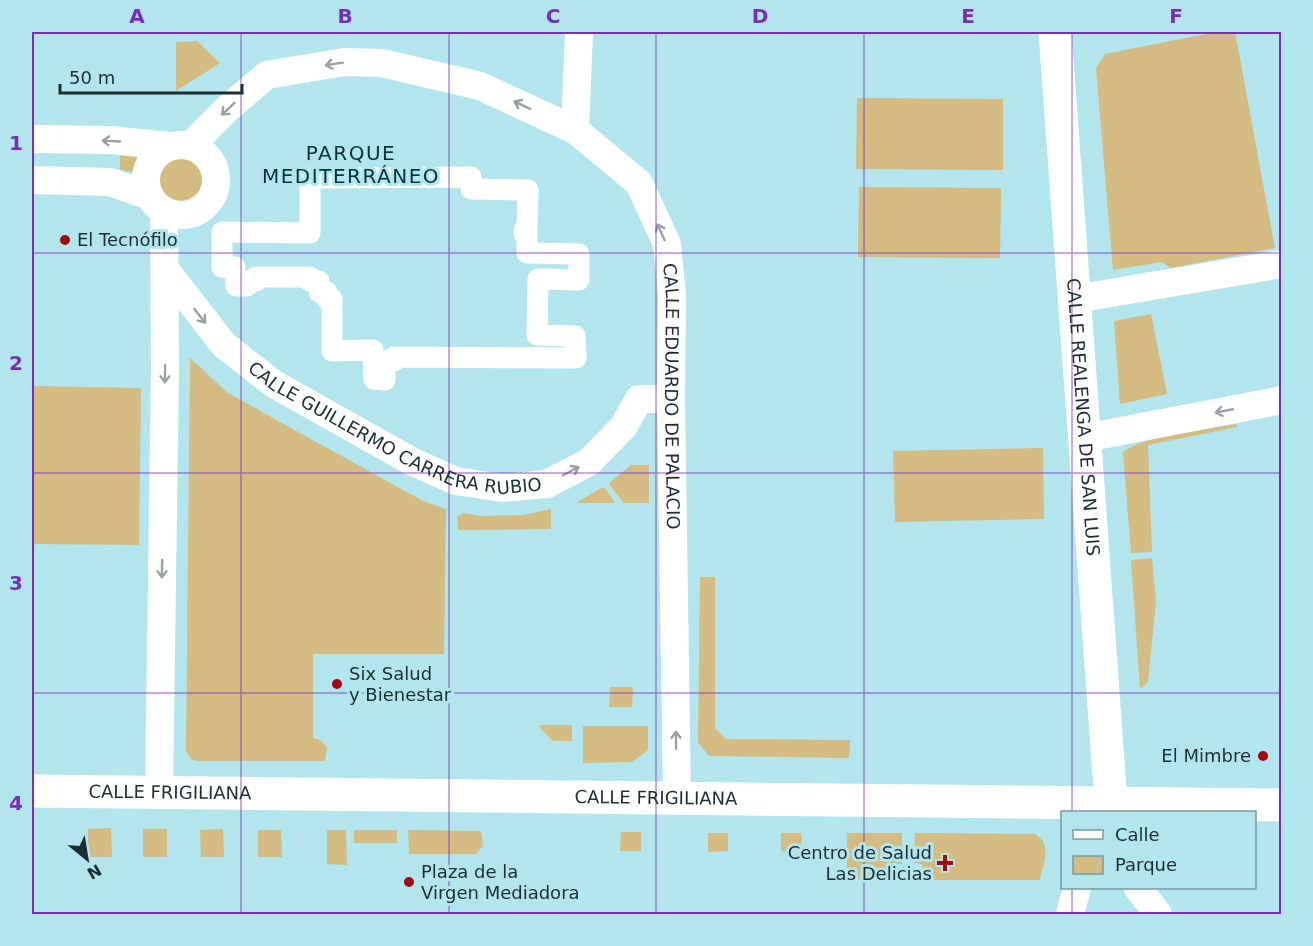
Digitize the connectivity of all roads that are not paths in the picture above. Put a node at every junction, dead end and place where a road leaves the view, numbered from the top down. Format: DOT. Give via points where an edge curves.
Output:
graph roads {
  1 [pos="579,32"];
  2 [pos="1057,32"];
  3 [pos="575,130"];
  4 [pos="32,139"];
  5 [pos="180,146"];
  6 [pos="471,177"];
  7 [pos="32,180"];
  8 [pos="157,204"];
  9 [pos="1281,264"];
  10 [pos="165,269"];
  11 [pos="1075,298"];
  12 [pos="671,399"];
  13 [pos="1281,400"];
  14 [pos="1085,438"];
  15 [pos="32,791"];
  16 [pos="159,792"];
  17 [pos="677,799"];
  18 [pos="1281,805"];
  19 [pos="1110,809"];
  20 [pos="1077,889"];
  21 [pos="1139,889"];
  22 [pos="1070,915"];
  23 [pos="1158,915"];
  1 -- 3 [label="street"];
  2 -- 11 [label="main road, CALLE REALENGA DE SAN LUIS"];
  3 -- 5 [label="street, CALLE EDUARDO DE PALACIO, one-way" via="480,86 405,67 344,62 267,75"];
  12 -- 3 [label="street, CALLE EDUARDO DE PALACIO, one-way" via="672,295 667,244 639,183"];
  5 -- 4 [label="street, one-way"];
  5 -- 8 [label="street" via="153,158 148,166 146,187"];
  5 -- 8 [label="street" via="208,158 216,177 215,188 211,198 195,212 174,214"];
  6 -- 6 [label="street" via="471,189 528,190 524,230 527,253 579,254 579,280 538,279 537,335 575,336 576,358 394,357 394,361 385,361 385,380 374,379 373,350 332,351 332,299 327,299 327,292 319,292 319,281 310,281 310,277 256,277 256,281 247,281 247,286 236,286 235,267 222,267 222,232 310,233 310,178"];
  7 -- 8 [label="street" via="110,182"];
  8 -- 10 [label="street"];
  9 -- 11 [label="street"];
  10 -- 12 [label="street, CALLE GUILLERMO CARRERA RUBIO, one-way" via="224,345 274,384 411,461 456,481 502,488 547,484 589,462 624,426 639,399"];
  10 -- 16 [label="street, one-way"];
  11 -- 14 [label="main road, CALLE REALENGA DE SAN LUIS"];
  17 -- 12 [label="street, CALLE EDUARDO DE PALACIO, one-way"];
  13 -- 14 [label="street, one-way"];
  14 -- 19 [label="main road, CALLE REALENGA DE SAN LUIS"];
  15 -- 16 [label="main road, CALLE FRIGILIANA"];
  16 -- 17 [label="main road, CALLE FRIGILIANA"];
  17 -- 19 [label="main road, CALLE FRIGILIANA"];
  18 -- 19 [label="main road, CALLE FRIGILIANA"];
  20 -- 22 [label="street"];
  21 -- 23 [label="street"];
}
